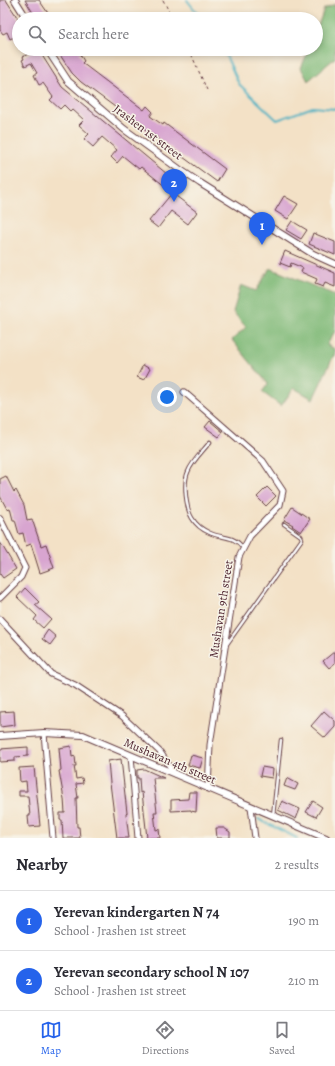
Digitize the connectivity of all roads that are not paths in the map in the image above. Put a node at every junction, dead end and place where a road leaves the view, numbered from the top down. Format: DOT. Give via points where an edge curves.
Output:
graph roads {
  1 [pos="15,0"];
  2 [pos="23,12"];
  3 [pos="52,56"];
  4 [pos="335,264"];
  5 [pos="184,392"];
  6 [pos="210,442"];
  7 [pos="0,518"];
  8 [pos="284,524"];
  9 [pos="243,548"];
  10 [pos="0,598"];
  11 [pos="0,619"];
  12 [pos="226,646"];
  13 [pos="44,733"];
  14 [pos="0,736"];
  15 [pos="280,740"];
  16 [pos="131,756"];
  17 [pos="175,774"];
  18 [pos="208,789"];
  19 [pos="251,807"];
  20 [pos="273,816"];
  21 [pos="53,838"];
  22 [pos="138,838"];
  23 [pos="255,838"];
  24 [pos="326,838"];
  1 -- 2 [label="street"];
  3 -- 4 [label="street, Jrashen 1st street" via="68,81 124,129 179,170 313,254"];
  5 -- 9 [label="street, Mushavan 9th street" via="263,461 283,491 280,505 250,536"];
  6 -- 9 [label="lane" via="187,473 185,487 191,517 205,530 235,539"];
  7 -- 10 [label="street" via="25,568 21,577"];
  8 -- 12 [label="lane" via="302,539"];
  9 -- 12 [label="street, Mushavan 9th street"];
  11 -- 17 [label="street" via="51,674 75,685 122,716 160,752"];
  12 -- 18 [label="street, Mushavan 9th street" via="210,745"];
  13 -- 14 [label="street, Mushavan 4th street"];
  13 -- 16 [label="street, Mushavan 4th street" via="83,735"];
  13 -- 21 [label="street"];
  15 -- 20 [label="lane"];
  16 -- 17 [label="street, Mushavan 4th street"];
  16 -- 22 [label="street"];
  17 -- 18 [label="street, Mushavan 4th street"];
  18 -- 19 [label="street, Mushavan 4th street"];
  19 -- 20 [label="street, Mushavan 4th street"];
  19 -- 23 [label="street"];
  20 -- 24 [label="street, Mushavan 4th street"];
}
